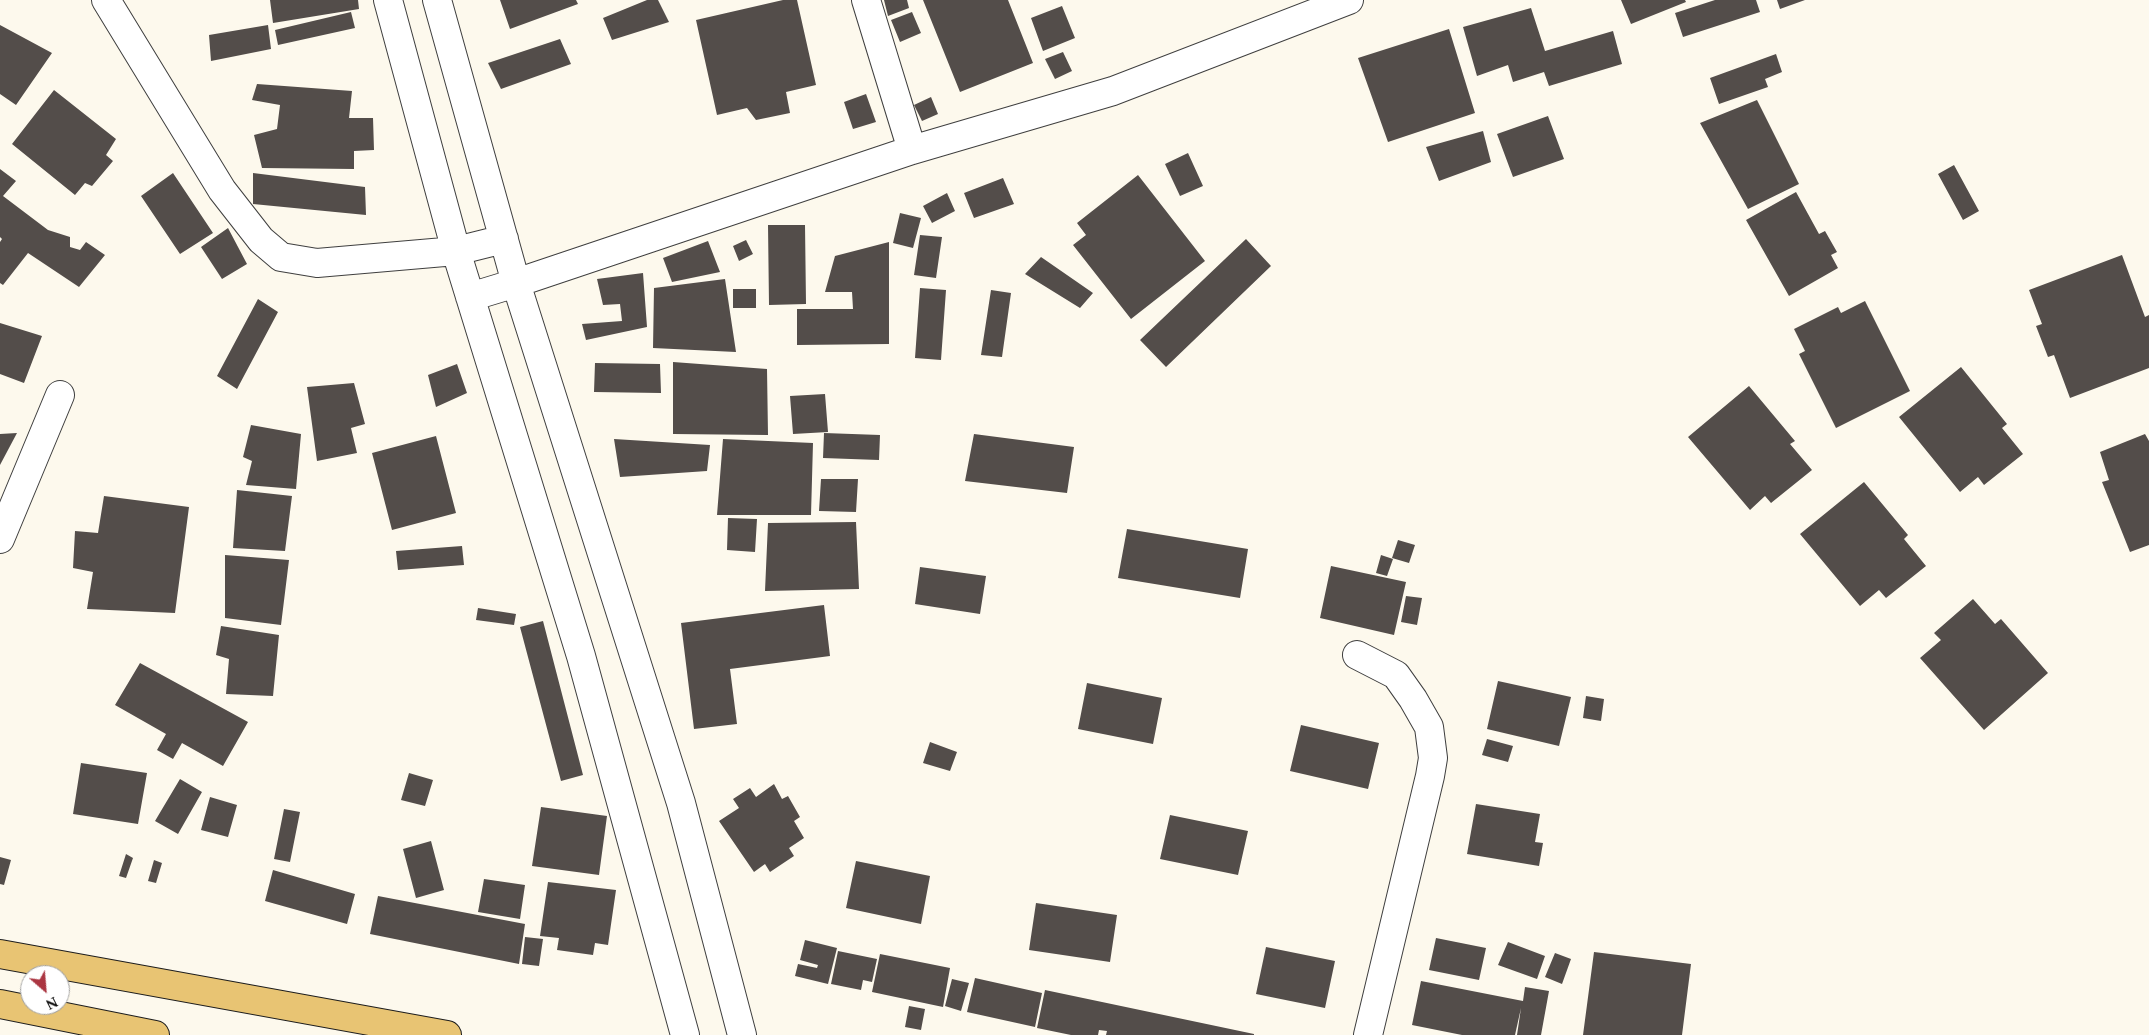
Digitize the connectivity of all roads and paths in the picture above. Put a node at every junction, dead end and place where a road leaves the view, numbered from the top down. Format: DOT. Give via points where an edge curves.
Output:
graph roads {
  1 [pos="106,0"];
  2 [pos="388,0"];
  3 [pos="437,0"];
  4 [pos="866,0"];
  5 [pos="1349,0"];
  6 [pos="912,150"];
  7 [pos="504,239"];
  8 [pos="456,251"];
  9 [pos="516,284"];
  10 [pos="470,297"];
  11 [pos="60,395"];
  12 [pos="0,539"];
  13 [pos="1357,655"];
  14 [pos="0,954"];
  15 [pos="0,1004"];
  16 [pos="156,1035"];
  17 [pos="447,1035"];
  18 [pos="685,1035"];
  19 [pos="742,1035"];
  20 [pos="1368,1035"];
  1 -- 8 [label="street" via="222,190 261,240 281,257 317,262"];
  2 -- 8 [label="street"];
  3 -- 7 [label="street"];
  4 -- 6 [label="street"];
  5 -- 6 [label="street" via="1113,91"];
  6 -- 9 [label="street"];
  7 -- 8 [label="street"];
  7 -- 9 [label="street"];
  8 -- 10 [label="street"];
  9 -- 10 [label="street"];
  9 -- 19 [label="street" via="681,803"];
  10 -- 18 [label="street" via="581,656"];
  11 -- 12 [label="street"];
  13 -- 20 [label="street" via="1396,675 1429,727 1433,758"];
  14 -- 17 [label="main road"];
  15 -- 16 [label="main road"];
}
